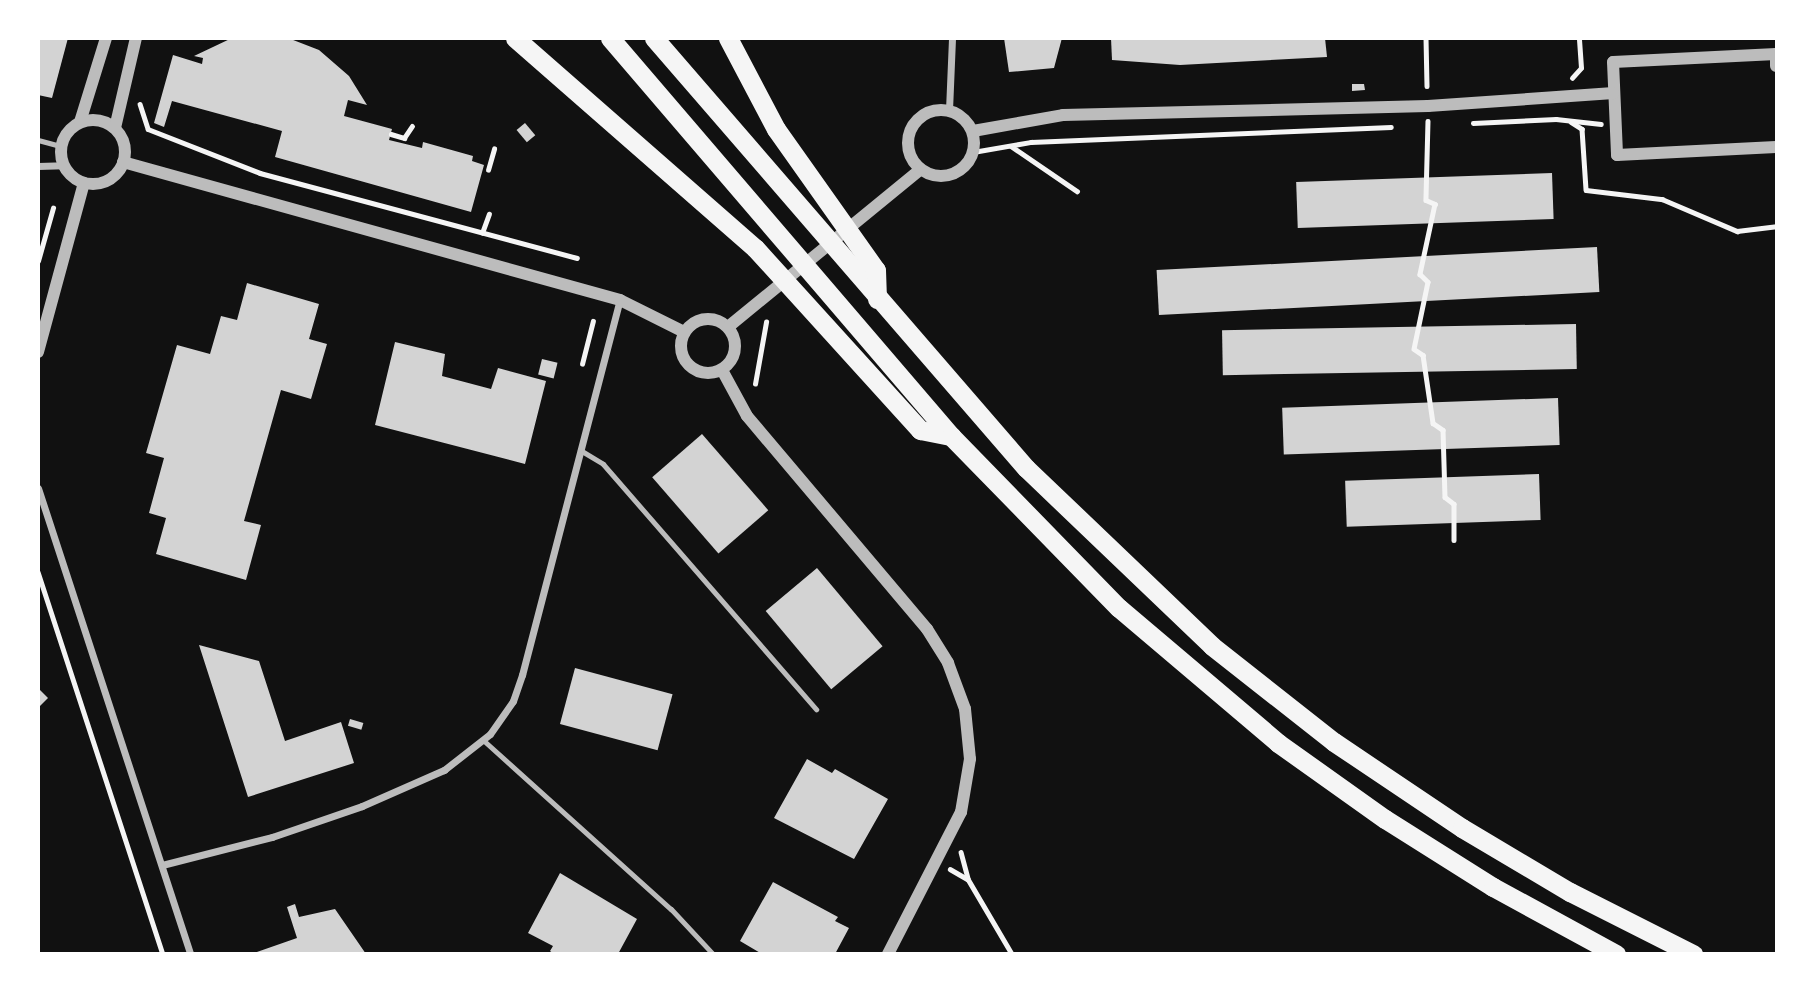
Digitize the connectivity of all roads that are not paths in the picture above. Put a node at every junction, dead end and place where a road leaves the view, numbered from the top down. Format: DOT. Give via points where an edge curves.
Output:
graph roads {
  1 [pos="106,38"];
  2 [pos="136,38"];
  3 [pos="515,38"];
  4 [pos="610,38"];
  5 [pos="654,38"];
  6 [pos="728,38"];
  7 [pos="952,38"];
  8 [pos="1776,65"];
  9 [pos="1614,93"];
  10 [pos="949,110"];
  11 [pos="80,122"];
  12 [pos="115,128"];
  13 [pos="972,131"];
  14 [pos="38,140"];
  15 [pos="61,146"];
  16 [pos="1776,147"];
  17 [pos="123,162"];
  18 [pos="63,165"];
  19 [pos="38,166"];
  20 [pos="920,170"];
  21 [pos="84,183"];
  22 [pos="877,299"];
  23 [pos="620,300"];
  24 [pos="728,327"];
  25 [pos="684,332"];
  26 [pos="38,352"];
  27 [pos="722,370"];
  28 [pos="951,436"];
  29 [pos="580,450"];
  30 [pos="38,488"];
  31 [pos="816,709"];
  32 [pos="483,740"];
  33 [pos="162,865"];
  34 [pos="190,954"];
  35 [pos="713,954"];
  36 [pos="888,954"];
  37 [pos="1616,954"];
  38 [pos="1693,954"];
  1 -- 11 [label="street"];
  2 -- 12 [label="street"];
  3 -- 28 [label="highway" via="755,248 920,430"];
  4 -- 28 [label="highway"];
  5 -- 22 [label="highway"];
  6 -- 22 [label="highway" via="776,129 876,270"];
  7 -- 10 [label="street"];
  8 -- 9 [label="street" via="1776,54 1613,62"];
  9 -- 13 [label="street" via="1427,106 1063,115"];
  9 -- 16 [label="street" via="1617,155"];
  10 -- 13 [label="street"];
  10 -- 20 [label="street" via="926,113 910,129 908,151"];
  11 -- 12 [label="street" via="99,120"];
  11 -- 15 [label="street"];
  12 -- 17 [label="street" via="124,144"];
  13 -- 20 [label="street" via="969,162 951,175"];
  14 -- 15 [label="lane"];
  15 -- 18 [label="street"];
  17 -- 21 [label="street" via="103,183"];
  17 -- 23 [label="street"];
  18 -- 19 [label="street"];
  18 -- 21 [label="street"];
  20 -- 24 [label="street"];
  21 -- 26 [label="street"];
  22 -- 38 [label="highway" via="1066,510 1252,679 1334,742 1462,828 1570,892"];
  23 -- 25 [label="street"];
  23 -- 29 [label="street"];
  24 -- 25 [label="street" via="705,318"];
  24 -- 27 [label="street" via="735,349"];
  25 -- 27 [label="street" via="681,350 689,366 705,374"];
  27 -- 36 [label="street" via="747,416 927,629 948,663 965,709 970,759 961,812"];
  28 -- 37 [label="highway" via="1119,608 1278,743 1408,834"];
  29 -- 31 [label="lane" via="604,464"];
  29 -- 32 [label="street" via="522,675 513,701"];
  30 -- 33 [label="street"];
  32 -- 33 [label="street" via="444,769 318,824"];
  32 -- 35 [label="lane" via="671,909"];
  33 -- 34 [label="street"];
}
